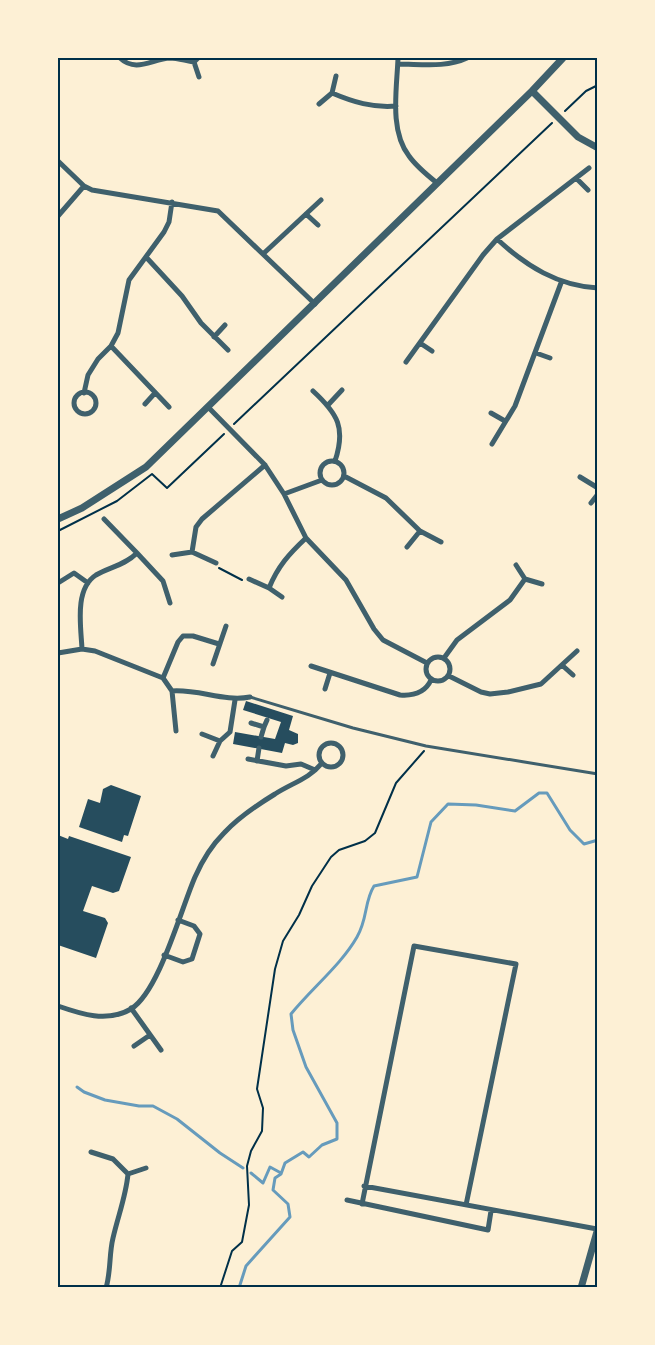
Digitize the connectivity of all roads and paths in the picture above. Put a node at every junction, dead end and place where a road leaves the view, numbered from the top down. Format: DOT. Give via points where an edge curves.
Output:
graph roads {
  1 [pos="120,58"];
  2 [pos="467,58"];
  3 [pos="563,58"];
  4 [pos="196,60"];
  5 [pos="398,61"];
  6 [pos="336,76"];
  7 [pos="199,77"];
  8 [pos="598,85"];
  9 [pos="532,91"];
  10 [pos="332,93"];
  11 [pos="319,104"];
  12 [pos="396,106"];
  13 [pos="558,118"];
  14 [pos="598,148"];
  15 [pos="58,161"];
  16 [pos="589,168"];
  17 [pos="576,178"];
  18 [pos="437,183"];
  19 [pos="84,186"];
  20 [pos="588,190"];
  21 [pos="320,200"];
  22 [pos="172,202"];
  23 [pos="306,214"];
  24 [pos="58,216"];
  25 [pos="318,225"];
  26 [pos="497,239"];
  27 [pos="263,254"];
  28 [pos="146,256"];
  29 [pos="561,282"];
  30 [pos="598,288"];
  31 [pos="315,304"];
  32 [pos="225,325"];
  33 [pos="214,337"];
  34 [pos="420,342"];
  35 [pos="111,346"];
  36 [pos="228,350"];
  37 [pos="432,351"];
  38 [pos="536,353"];
  39 [pos="550,358"];
  40 [pos="406,362"];
  41 [pos="342,390"];
  42 [pos="312,391"];
  43 [pos="84,392"];
  44 [pos="155,393"];
  45 [pos="145,404"];
  46 [pos="328,405"];
  47 [pos="169,407"];
  48 [pos="209,408"];
  49 [pos="491,412"];
  50 [pos="506,421"];
  51 [pos="230,428"];
  52 [pos="492,444"];
  53 [pos="335,462"];
  54 [pos="265,465"];
  55 [pos="344,476"];
  56 [pos="580,477"];
  57 [pos="322,480"];
  58 [pos="598,488"];
  59 [pos="284,494"];
  60 [pos="598,494"];
  61 [pos="591,503"];
  62 [pos="58,519"];
  63 [pos="104,519"];
  64 [pos="58,531"];
  65 [pos="420,531"];
  66 [pos="306,538"];
  67 [pos="441,542"];
  68 [pos="407,548"];
  69 [pos="192,552"];
  70 [pos="137,553"];
  71 [pos="172,555"];
  72 [pos="216,563"];
  73 [pos="516,566"];
  74 [pos="249,579"];
  75 [pos="526,579"];
  76 [pos="88,583"];
  77 [pos="58,584"];
  78 [pos="542,584"];
  79 [pos="269,588"];
  80 [pos="282,597"];
  81 [pos="170,603"];
  82 [pos="226,626"];
  83 [pos="219,644"];
  84 [pos="82,649"];
  85 [pos="577,651"];
  86 [pos="58,653"];
  87 [pos="444,658"];
  88 [pos="427,663"];
  89 [pos="213,664"];
  90 [pos="311,666"];
  91 [pos="563,666"];
  92 [pos="330,673"];
  93 [pos="573,675"];
  94 [pos="449,676"];
  95 [pos="163,678"];
  96 [pos="431,680"];
  97 [pos="325,689"];
  98 [pos="172,691"];
  99 [pos="250,697"];
  100 [pos="235,700"];
  101 [pos="267,720"];
  102 [pos="251,723"];
  103 [pos="264,727"];
  104 [pos="176,731"];
  105 [pos="202,734"];
  106 [pos="261,737"];
  107 [pos="220,742"];
  108 [pos="426,746"];
  109 [pos="259,748"];
  110 [pos="213,756"];
  111 [pos="248,759"];
  112 [pos="256,761"];
  113 [pos="322,763"];
  114 [pos="315,770"];
  115 [pos="598,774"];
  116 [pos="178,920"];
  117 [pos="164,955"];
  118 [pos="58,1006"];
  119 [pos="131,1008"];
  120 [pos="150,1035"];
  121 [pos="134,1046"];
  122 [pos="161,1050"];
  123 [pos="91,1152"];
  124 [pos="146,1168"];
  125 [pos="128,1174"];
  126 [pos="364,1186"];
  127 [pos="347,1200"];
  128 [pos="362,1204"];
  129 [pos="466,1205"];
  130 [pos="491,1211"];
  131 [pos="597,1229"];
  132 [pos="106,1288"];
  133 [pos="220,1288"];
  134 [pos="581,1288"];
  1 -- 4 [label="street" via="141,66 172,58"];
  2 -- 5 [label="street" via="443,64"];
  3 -- 9 [label="street"];
  4 -- 7 [label="street"];
  5 -- 12 [label="street"];
  6 -- 10 [label="street"];
  8 -- 13 [label="path" via="586,90"];
  9 -- 13 [label="street"];
  9 -- 18 [label="street"];
  10 -- 11 [label="street"];
  10 -- 12 [label="street" via="353,102 379,107"];
  12 -- 18 [label="street" via="399,134 408,156"];
  13 -- 14 [label="street" via="578,137"];
  13 -- 51 [label="path"];
  15 -- 19 [label="street"];
  16 -- 17 [label="street"];
  17 -- 20 [label="street"];
  17 -- 26 [label="street"];
  18 -- 31 [label="street"];
  19 -- 22 [label="street" via="92,190"];
  19 -- 24 [label="street"];
  21 -- 23 [label="street"];
  22 -- 27 [label="street" via="218,210"];
  22 -- 28 [label="street" via="169,222"];
  23 -- 25 [label="street"];
  23 -- 27 [label="street"];
  26 -- 29 [label="street" via="512,253"];
  26 -- 34 [label="street"];
  27 -- 31 [label="street"];
  28 -- 33 [label="street"];
  28 -- 35 [label="street" via="129,280 118,333"];
  29 -- 30 [label="street"];
  29 -- 38 [label="street"];
  31 -- 48 [label="street"];
  32 -- 33 [label="street"];
  33 -- 36 [label="street"];
  34 -- 37 [label="street"];
  34 -- 40 [label="street"];
  35 -- 43 [label="street" via="88,375"];
  35 -- 44 [label="street"];
  38 -- 39 [label="street"];
  38 -- 50 [label="street"];
  41 -- 46 [label="street"];
  42 -- 46 [label="street"];
  43 -- 43 [label="street" via="95,400 93,410 87,414 80,413 74,405 77,395"];
  44 -- 45 [label="street"];
  44 -- 47 [label="street"];
  46 -- 53 [label="street" via="337,418 341,436"];
  48 -- 51 [label="street"];
  48 -- 62 [label="street" via="146,467 82,508"];
  49 -- 50 [label="street"];
  50 -- 52 [label="street"];
  51 -- 54 [label="street"];
  51 -- 64 [label="path" via="167,488 152,474 117,502"];
  53 -- 55 [label="street" via="342,467"];
  53 -- 57 [label="street" via="322,466"];
  54 -- 59 [label="street"];
  54 -- 69 [label="street" via="202,519 196,527"];
  55 -- 57 [label="street" via="334,485"];
  55 -- 65 [label="street" via="386,498"];
  56 -- 58 [label="street"];
  57 -- 59 [label="street"];
  59 -- 66 [label="street"];
  60 -- 61 [label="street"];
  63 -- 70 [label="street"];
  65 -- 67 [label="street"];
  65 -- 68 [label="street"];
  66 -- 79 [label="street" via="276,570"];
  66 -- 88 [label="street" via="346,580 383,640"];
  69 -- 71 [label="street"];
  69 -- 72 [label="street"];
  70 -- 76 [label="street" via="128,562"];
  70 -- 81 [label="street" via="163,581"];
  72 -- 74 [label="path" via="219,568 242,580"];
  73 -- 75 [label="street"];
  74 -- 79 [label="street"];
  75 -- 78 [label="street"];
  75 -- 87 [label="street" via="510,600 457,640"];
  76 -- 77 [label="street" via="74,573"];
  76 -- 84 [label="street" via="81,612"];
  79 -- 80 [label="street"];
  82 -- 83 [label="street"];
  83 -- 89 [label="street"];
  83 -- 95 [label="street" via="183,636"];
  84 -- 86 [label="street"];
  84 -- 95 [label="street"];
  85 -- 91 [label="street"];
  87 -- 88 [label="street" via="438,657"];
  87 -- 94 [label="street" via="451,669"];
  88 -- 96 [label="street"];
  90 -- 92 [label="street"];
  91 -- 93 [label="street"];
  91 -- 94 [label="street" via="541,684 502,693 481,692"];
  92 -- 96 [label="street" via="405,696 419,693"];
  92 -- 97 [label="street"];
  94 -- 96 [label="street" via="438,682"];
  95 -- 98 [label="street"];
  98 -- 100 [label="street" via="187,690"];
  98 -- 104 [label="street"];
  99 -- 100 [label="street"];
  99 -- 108 [label="lane"];
  100 -- 107 [label="street" via="230,732"];
  101 -- 103 [label="street"];
  102 -- 103 [label="street"];
  103 -- 106 [label="street"];
  105 -- 107 [label="street"];
  107 -- 110 [label="street"];
  108 -- 115 [label="lane"];
  108 -- 133 [label="path" via="422,756 396,783 375,832 331,857 283,941 275,969 257,1089 263,1108 262,1131 247,1166 250,1205 242,1242 232,1251"];
  109 -- 112 [label="street"];
  111 -- 112 [label="street"];
  112 -- 114 [label="street" via="286,766 301,764"];
  113 -- 113 [label="street" via="332,767 338,764 343,754 340,746 330,742 322,746 319,753"];
  113 -- 114 [label="street"];
  114 -- 116 [label="street" via="276,793 224,833 200,866"];
  116 -- 117 [label="street"];
  116 -- 117 [label="street" via="194,926 200,934 192,959 183,962"];
  117 -- 119 [label="street" via="150,987"];
  118 -- 119 [label="street" via="88,1016 117,1014"];
  119 -- 120 [label="street"];
  120 -- 121 [label="street"];
  120 -- 122 [label="street"];
  123 -- 125 [label="street" via="112,1159"];
  124 -- 125 [label="street"];
  125 -- 132 [label="street" via="113,1238"];
  126 -- 128 [label="street"];
  126 -- 129 [label="street"];
  126 -- 129 [label="street" via="414,946 516,964"];
  127 -- 128 [label="street"];
  128 -- 130 [label="street" via="488,1230"];
  129 -- 130 [label="street"];
  130 -- 131 [label="street"];
  131 -- 134 [label="street"];
}
